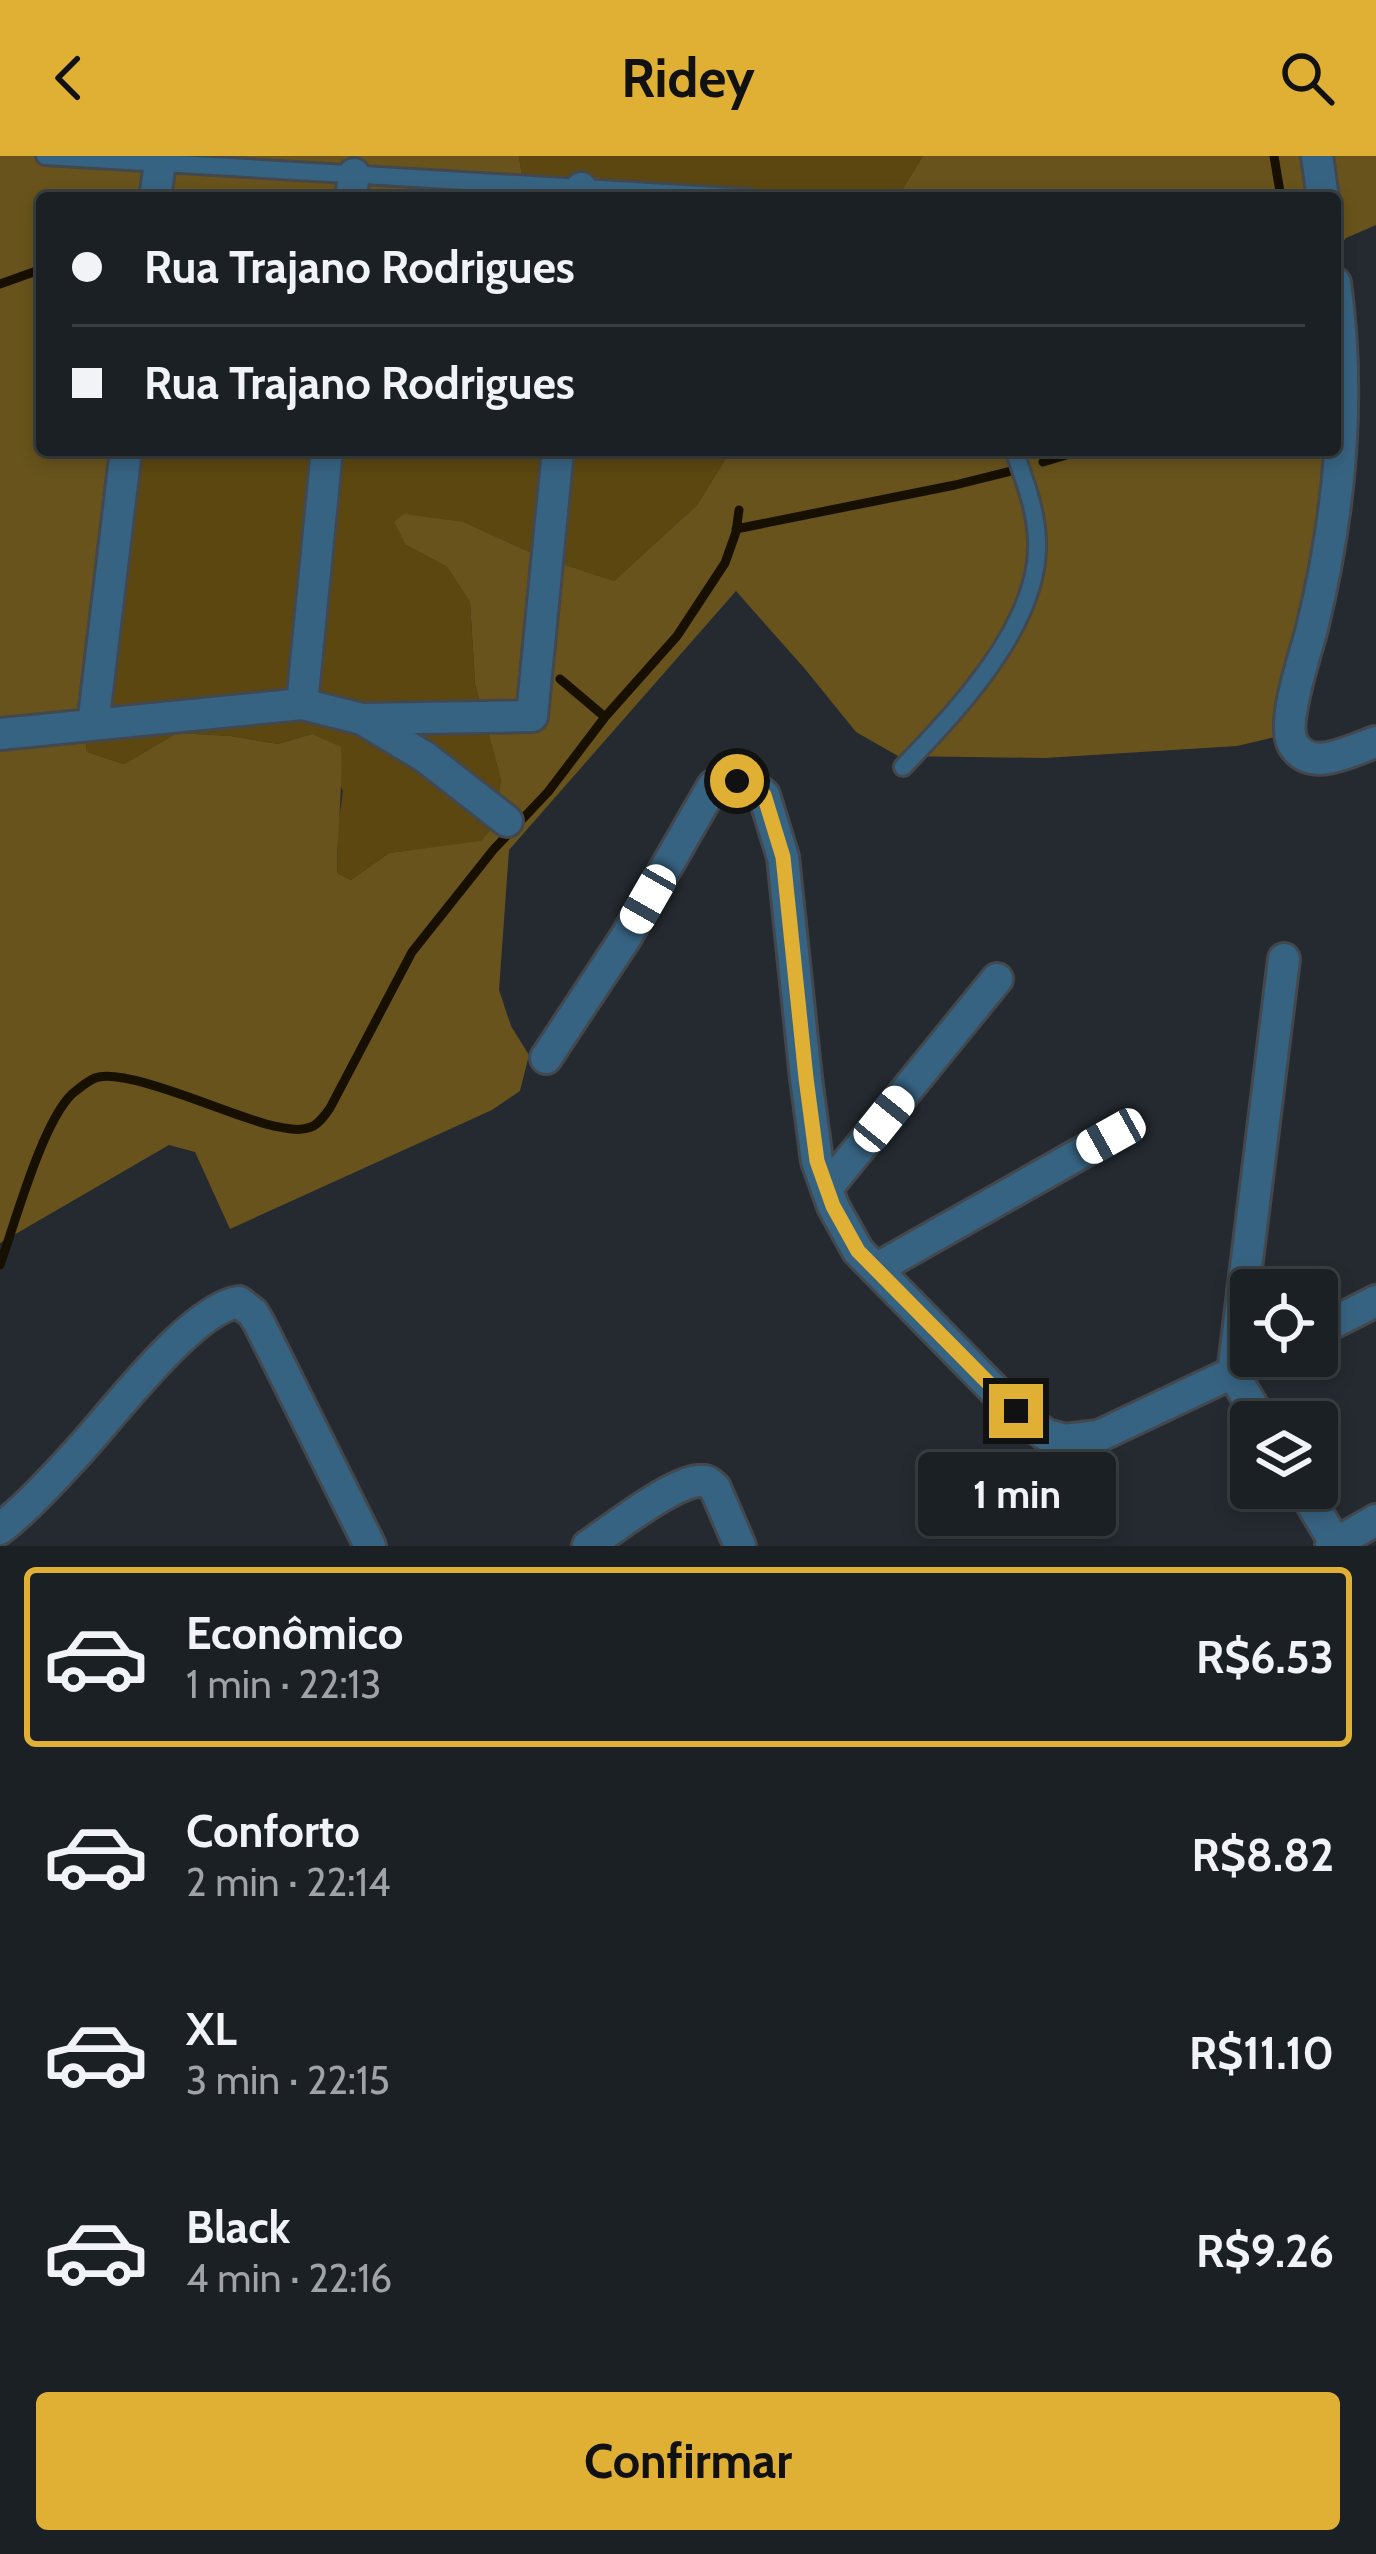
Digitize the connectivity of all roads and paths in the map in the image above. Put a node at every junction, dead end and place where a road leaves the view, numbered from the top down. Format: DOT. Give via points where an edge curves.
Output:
graph roads {
  1 [pos="45,156"];
  2 [pos="1317,156"];
  3 [pos="160,163"];
  4 [pos="352,186"];
  5 [pos="156,192"];
  6 [pos="548,192"];
  7 [pos="1322,192"];
  8 [pos="1341,329"];
  9 [pos="125,456"];
  10 [pos="326,456"];
  11 [pos="557,456"];
  12 [pos="1016,456"];
  13 [pos="302,704"];
  14 [pos="362,719"];
  15 [pos="93,725"];
  16 [pos="0,734"];
  17 [pos="1376,742"];
  18 [pos="903,767"];
  19 [pos="507,821"];
  20 [pos="1284,959"];
  21 [pos="997,979"];
  22 [pos="546,1058"];
  23 [pos="1111,1136"];
  24 [pos="827,1188"];
  25 [pos="876,1269"];
  26 [pos="1246,1269"];
  27 [pos="1376,1301"];
  28 [pos="1338,1320"];
  29 [pos="1230,1375"];
  30 [pos="1314,1509"];
  31 [pos="1376,1520"];
  32 [pos="0,1529"];
  33 [pos="1334,1545"];
  34 [pos="370,1546"];
  35 [pos="588,1546"];
  36 [pos="740,1546"];
  1 -- 3 [label="lane"];
  2 -- 7 [label="street"];
  3 -- 4 [label="lane"];
  3 -- 5 [label="street"];
  4 -- 6 [label="lane"];
  8 -- 17 [label="street" via="1341,471 1289,731 1295,747 1316,759"];
  9 -- 15 [label="street"];
  10 -- 13 [label="street"];
  11 -- 14 [label="street" via="532,716"];
  12 -- 18 [label="lane" via="1037,539 1022,615 957,710"];
  13 -- 14 [label="street"];
  13 -- 15 [label="street"];
  14 -- 19 [label="street"];
  15 -- 16 [label="street"];
  20 -- 26 [label="street"];
  21 -- 24 [label="street"];
  22 -- 24 [label="street" via="713,786 750,784 764,795 783,857 808,1099"];
  23 -- 25 [label="street"];
  24 -- 25 [label="street" via="858,1251"];
  25 -- 29 [label="street" via="1046,1435 1100,1436"];
  27 -- 28 [label="street"];
  30 -- 33 [label="street"];
  31 -- 33 [label="street"];
  32 -- 34 [label="street" via="201,1321 239,1302 259,1323"];
  35 -- 36 [label="street" via="701,1480 716,1488"];
}
